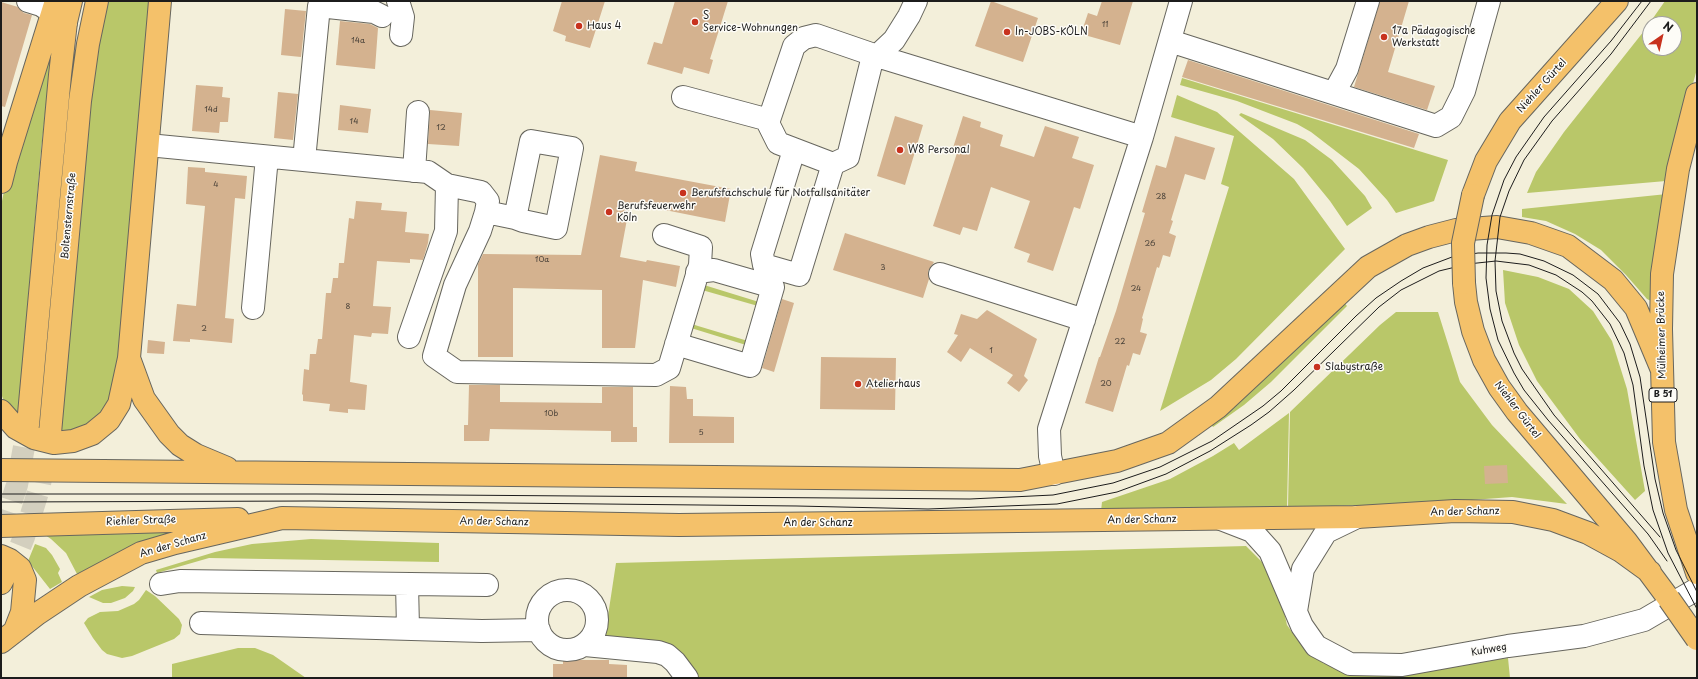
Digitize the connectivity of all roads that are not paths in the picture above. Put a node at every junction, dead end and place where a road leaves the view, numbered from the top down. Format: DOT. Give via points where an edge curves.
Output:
graph roads {
  1 [pos="28,1"];
  2 [pos="97,1"];
  3 [pos="160,1"];
  4 [pos="398,1"];
  5 [pos="916,1"];
  6 [pos="1181,1"];
  7 [pos="1368,1"];
  8 [pos="1489,1"];
  9 [pos="1617,1"];
  10 [pos="62,9"];
  11 [pos="382,16"];
  12 [pos="402,36"];
  13 [pos="1170,41"];
  14 [pos="877,56"];
  15 [pos="1334,93"];
  16 [pos="1697,94"];
  17 [pos="683,97"];
  18 [pos="418,112"];
  19 [pos="769,120"];
  20 [pos="1697,132"];
  21 [pos="1142,137"];
  22 [pos="148,145"];
  23 [pos="794,150"];
  24 [pos="267,157"];
  25 [pos="304,160"];
  26 [pos="833,164"];
  27 [pos="1683,168"];
  28 [pos="414,171"];
  29 [pos="1,182"];
  30 [pos="447,185"];
  31 [pos="486,212"];
  32 [pos="515,218"];
  33 [pos="664,235"];
  34 [pos="697,272"];
  35 [pos="940,274"];
  36 [pos="253,308"];
  37 [pos="1084,320"];
  38 [pos="409,336"];
  39 [pos="676,344"];
  40 [pos="129,358"];
  41 [pos="1662,370"];
  42 [pos="1,411"];
  43 [pos="28,425"];
  44 [pos="50,433"];
  45 [pos="1,470"];
  46 [pos="248,472"];
  47 [pos="1054,474"];
  48 [pos="1357,517"];
  49 [pos="282,518"];
  50 [pos="1221,519"];
  51 [pos="1,526"];
  52 [pos="1624,546"];
  53 [pos="1697,552"];
  54 [pos="2,571"];
  55 [pos="1697,573"];
  56 [pos="161,584"];
  57 [pos="407,584"];
  58 [pos="487,586"];
  59 [pos="1697,589"];
  60 [pos="1296,610"];
  61 [pos="201,623"];
  62 [pos="408,628"];
  63 [pos="539,630"];
  64 [pos="8,636"];
  65 [pos="1697,639"];
  66 [pos="584,645"];
  67 [pos="687,678"];
  1 -- 10 [label="street"];
  2 -- 44 [label="main road, Boltensternstraße" via="80,101"];
  3 -- 22 [label="main road"];
  4 -- 12 [label="street" via="403,17"];
  5 -- 14 [label="street" via="894,40"];
  6 -- 13 [label="street"];
  7 -- 15 [label="street" via="1347,69"];
  8 -- 15 [label="street" via="1464,91 1451,118 1436,126"];
  9 -- 52 [label="main road, Niehler Gürtel, bridge" via="1510,122 1486,161 1473,195 1463,243 1466,302 1484,360 1517,412"];
  10 -- 29 [label="main road"];
  10 -- 43 [label="main road" via="50,184"];
  11 -- 25 [label="street" via="374,12 319,6"];
  13 -- 15 [label="street"];
  13 -- 21 [label="street"];
  14 -- 19 [label="street" via="816,35 804,38 794,46"];
  14 -- 21 [label="street"];
  14 -- 26 [label="street" via="871,64 848,157"];
  16 -- 27 [label="main road"];
  17 -- 19 [label="street"];
  18 -- 28 [label="street"];
  19 -- 23 [label="street" via="768,123 778,143"];
  20 -- 27 [label="main road"];
  21 -- 37 [label="street"];
  22 -- 24 [label="street"];
  22 -- 40 [label="main road"];
  23 -- 26 [label="street"];
  23 -- 26 [label="street" via="762,254 764,265 799,275"];
  24 -- 25 [label="street"];
  24 -- 36 [label="street"];
  25 -- 28 [label="street"];
  27 -- 41 [label="main road, Mülheimer Brücke / B 51" via="1671,212 1662,274"];
  27 -- 53 [label="main road" via="1682,212 1672,267 1670,299 1673,424 1680,497"];
  28 -- 30 [label="street" via="428,172"];
  30 -- 31 [label="street" via="481,192 488,201"];
  30 -- 38 [label="street" via="446,231"];
  31 -- 32 [label="street"];
  31 -- 39 [label="street" via="455,285 434,356 457,372 656,375 669,368"];
  33 -- 34 [label="street" via="702,247"];
  34 -- 39 [label="street"];
  34 -- 39 [label="street" via="714,270 773,287 750,366"];
  35 -- 37 [label="street"];
  37 -- 47 [label="street" via="1049,429"];
  40 -- 42 [label="main road" via="119,404 109,420 92,434 73,441 54,443 34,438 16,428"];
  40 -- 46 [label="main road, B 51" via="144,399 180,446 223,467"];
  41 -- 47 [label="main road, B 51" via="1636,308 1613,280 1568,246 1531,233 1497,227 1456,230 1406,245 1368,267 1218,407 1168,443 1116,461"];
  41 -- 55 [label="main road, Mülheimer Brücke / B 51" via="1664,442 1676,510"];
  45 -- 46 [label="main road"];
  46 -- 47 [label="main road, B 51" via="1020,480"];
  48 -- 50 [label="main road, An der Schanz"];
  48 -- 52 [label="main road, An der Schanz" via="1456,511 1514,512 1553,520"];
  48 -- 60 [label="street" via="1326,532 1303,569"];
  49 -- 50 [label="main road, An der Schanz" via="678,524"];
  49 -- 51 [label="main road, Riehler Straße"];
  49 -- 64 [label="main road, An der Schanz" via="142,553 79,586"];
  50 -- 60 [label="street, Kuhweg" via="1252,532 1270,551"];
  52 -- 65 [label="main road, An der Schanz, bridge" via="1650,572"];
  54 -- 64 [label="main road" via="10,560 20,568 25,580 22,612"];
  56 -- 57 [label="street" via="180,581"];
  57 -- 58 [label="street"];
  57 -- 62 [label="street"];
  59 -- 60 [label="street, Kuhweg" via="1644,620 1584,636 1508,646 1402,665 1350,664 1316,646 1302,626"];
  61 -- 62 [label="street"];
  62 -- 63 [label="street"];
  63 -- 66 [label="street" via="546,642 555,648 575,650"];
  63 -- 66 [label="street" via="537,616 543,601 561,590 571,590 585,596 595,608 596,628 592,638"];
  66 -- 67 [label="street" via="658,652 675,662"];
}
